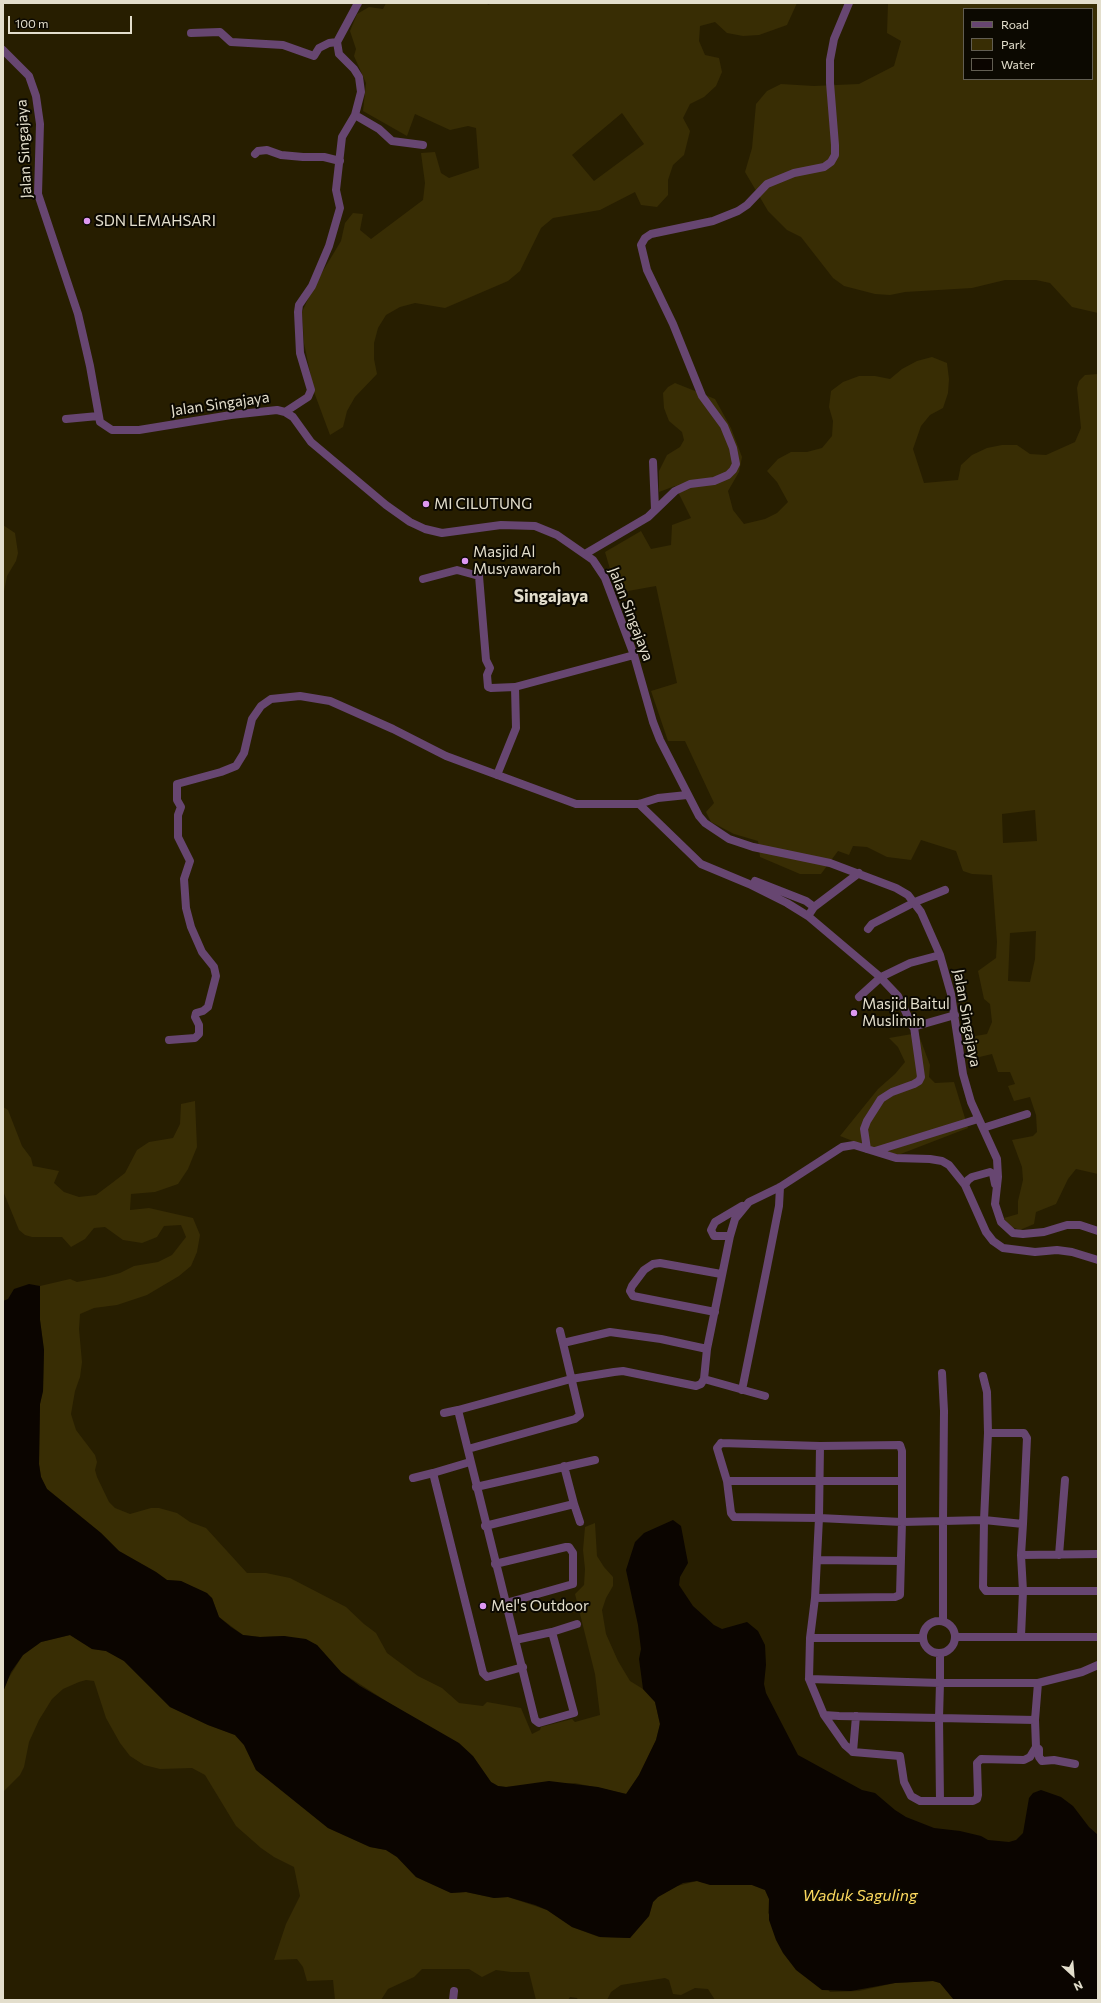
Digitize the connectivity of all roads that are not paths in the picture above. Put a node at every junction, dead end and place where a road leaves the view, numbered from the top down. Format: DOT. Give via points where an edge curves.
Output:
graph roads {
  1 [pos="358,3"];
  2 [pos="849,3"];
  3 [pos="191,34"];
  4 [pos="337,42"];
  5 [pos="3,50"];
  6 [pos="356,115"];
  7 [pos="423,145"];
  8 [pos="255,154"];
  9 [pos="340,161"];
  10 [pos="285,412"];
  11 [pos="98,416"];
  12 [pos="66,419"];
  13 [pos="653,462"];
  14 [pos="655,509"];
  15 [pos="585,554"];
  16 [pos="423,579"];
  17 [pos="634,654"];
  18 [pos="515,687"];
  19 [pos="497,775"];
  20 [pos="687,795"];
  21 [pos="639,804"];
  22 [pos="859,873"];
  23 [pos="754,881"];
  24 [pos="945,890"];
  25 [pos="915,902"];
  26 [pos="814,907"];
  27 [pos="808,916"];
  28 [pos="868,929"];
  29 [pos="940,955"];
  30 [pos="881,977"];
  31 [pos="858,997"];
  32 [pos="955,1015"];
  33 [pos="914,1027"];
  34 [pos="169,1040"];
  35 [pos="1027,1114"];
  36 [pos="978,1120"];
  37 [pos="983,1128"];
  38 [pos="871,1150"];
  39 [pos="965,1185"];
  40 [pos="996,1186"];
  41 [pos="780,1187"];
  42 [pos="749,1202"];
  43 [pos="1098,1231"];
  44 [pos="730,1236"];
  45 [pos="1098,1260"];
  46 [pos="722,1274"];
  47 [pos="715,1312"];
  48 [pos="560,1331"];
  49 [pos="563,1343"];
  50 [pos="707,1349"];
  51 [pos="942,1373"];
  52 [pos="984,1376"];
  53 [pos="704,1378"];
  54 [pos="571,1379"];
  55 [pos="742,1390"];
  56 [pos="765,1396"];
  57 [pos="458,1410"];
  58 [pos="444,1413"];
  59 [pos="988,1433"];
  60 [pos="820,1446"];
  61 [pos="468,1449"];
  62 [pos="595,1460"];
  63 [pos="470,1462"];
  64 [pos="564,1466"];
  65 [pos="433,1473"];
  66 [pos="413,1478"];
  67 [pos="1065,1480"];
  68 [pos="820,1481"];
  69 [pos="902,1481"];
  70 [pos="727,1482"];
  71 [pos="476,1487"];
  72 [pos="574,1504"];
  73 [pos="819,1518"];
  74 [pos="984,1520"];
  75 [pos="943,1521"];
  76 [pos="580,1522"];
  77 [pos="902,1522"];
  78 [pos="1023,1524"];
  79 [pos="485,1526"];
  80 [pos="1098,1554"];
  81 [pos="1021,1555"];
  82 [pos="1059,1555"];
  83 [pos="817,1560"];
  84 [pos="900,1561"];
  85 [pos="495,1564"];
  86 [pos="1023,1590"];
  87 [pos="1098,1591"];
  88 [pos="815,1598"];
  89 [pos="506,1603"];
  90 [pos="943,1621"];
  91 [pos="577,1624"];
  92 [pos="552,1632"];
  93 [pos="1021,1636"];
  94 [pos="1098,1636"];
  95 [pos="955,1637"];
  96 [pos="810,1638"];
  97 [pos="922,1638"];
  98 [pos="515,1640"];
  99 [pos="940,1653"];
  100 [pos="1098,1665"];
  101 [pos="523,1667"];
  102 [pos="809,1679"];
  103 [pos="940,1683"];
  104 [pos="1038,1683"];
  105 [pos="824,1715"];
  106 [pos="856,1716"];
  107 [pos="940,1718"];
  108 [pos="1035,1720"];
  109 [pos="1036,1747"];
  110 [pos="853,1752"];
  111 [pos="1075,1764"];
  112 [pos="940,1801"];
  1 -- 4 [label="street"];
  2 -- 14 [label="street" via="834,39 830,60 835,145 835,155 831,162 824,167 794,173 772,181 761,188 747,205 738,211 713,221 652,234 641,244 647,270 673,324 702,396 724,426 736,464 728,475 714,481 690,484 675,491"];
  3 -- 4 [label="street" via="220,32 231,42 283,45 314,56 319,48"];
  4 -- 6 [label="street" via="339,54 354,69 360,81 361,92"];
  5 -- 11 [label="street, Jalan Singajaya" via="29,76 36,96 40,124 38,194 78,314"];
  6 -- 7 [label="street" via="379,129 392,141"];
  6 -- 9 [label="street" via="342,137"];
  8 -- 9 [label="street" via="267,150 281,155 324,157"];
  9 -- 10 [label="street" via="336,190 340,208 335,230 312,286 299,305 298,312 300,353 311,390 308,397"];
  10 -- 11 [label="street, Jalan Singajaya" via="277,410 231,415 139,430 112,430 100,422"];
  10 -- 15 [label="street, Jalan Singajaya" via="292,417 311,442 386,505 414,524 442,533 501,525 535,526 557,535"];
  11 -- 12 [label="street"];
  13 -- 14 [label="street"];
  14 -- 15 [label="street" via="648,517"];
  15 -- 17 [label="street, Jalan Singajaya" via="593,560 605,578"];
  16 -- 18 [label="street" via="457,570 479,576 486,660 490,668 487,675 488,687"];
  17 -- 18 [label="street"];
  17 -- 20 [label="street, Jalan Singajaya" via="653,722"];
  18 -- 19 [label="street" via="516,728"];
  19 -- 21 [label="street" via="576,804"];
  19 -- 34 [label="street" via="446,756 330,701 300,696 282,697 265,702 252,719 244,752 236,766 176,784 177,800 181,807 178,815 178,837 190,861 184,879 186,908 202,952 214,967 216,976 208,1007 203,1012 196,1013 199,1034 195,1038"];
  20 -- 21 [label="street" via="658,798"];
  20 -- 22 [label="street, Jalan Singajaya" via="705,823 729,839"];
  21 -- 27 [label="street" via="701,864 749,884"];
  22 -- 25 [label="street, Jalan Singajaya" via="903,891"];
  22 -- 26 [label="street"];
  23 -- 26 [label="street" via="806,901"];
  24 -- 25 [label="street"];
  25 -- 28 [label="street" via="872,924"];
  25 -- 29 [label="street, Jalan Singajaya"];
  26 -- 27 [label="street"];
  27 -- 30 [label="street"];
  29 -- 30 [label="street" via="910,963"];
  29 -- 32 [label="street, Jalan Singajaya"];
  30 -- 31 [label="street"];
  30 -- 33 [label="street" via="898,996"];
  32 -- 33 [label="street"];
  32 -- 36 [label="street, Jalan Singajaya" via="963,1074"];
  33 -- 38 [label="street" via="920,1081 881,1099 864,1129"];
  35 -- 37 [label="street"];
  36 -- 37 [label="street, Jalan Singajaya"];
  36 -- 38 [label="street"];
  37 -- 40 [label="street, Jalan Singajaya" via="997,1159 999,1168"];
  38 -- 39 [label="street" via="896,1158 942,1161 949,1165"];
  38 -- 41 [label="street" via="854,1145 842,1147"];
  39 -- 40 [label="street" via="972,1177 992,1173"];
  39 -- 45 [label="street" via="986,1232 1003,1248 1035,1252 1058,1250"];
  40 -- 43 [label="street, Jalan Singajaya" via="997,1213 1001,1222 1013,1233 1032,1234 1067,1225 1080,1225"];
  41 -- 42 [label="street"];
  41 -- 55 [label="street" via="769,1260"];
  42 -- 44 [label="street" via="735,1219"];
  42 -- 44 [label="street" via="716,1222 711,1230 714,1236"];
  44 -- 46 [label="street"];
  46 -- 47 [label="street"];
  46 -- 47 [label="street" via="653,1264 644,1270 630,1291 633,1296"];
  47 -- 50 [label="street"];
  48 -- 49 [label="street"];
  49 -- 50 [label="street" via="610,1332"];
  49 -- 54 [label="street"];
  50 -- 53 [label="street"];
  51 -- 75 [label="street"];
  52 -- 59 [label="street"];
  53 -- 54 [label="street" via="698,1386 623,1371"];
  53 -- 55 [label="street"];
  54 -- 57 [label="street"];
  54 -- 61 [label="street" via="580,1412 578,1418"];
  55 -- 56 [label="street"];
  57 -- 58 [label="street"];
  57 -- 61 [label="street"];
  59 -- 74 [label="street"];
  59 -- 78 [label="street" via="1027,1435"];
  60 -- 68 [label="street"];
  60 -- 69 [label="street" via="898,1445 902,1451"];
  60 -- 70 [label="street" via="719,1444 717,1448"];
  61 -- 63 [label="street"];
  62 -- 64 [label="street"];
  63 -- 65 [label="street"];
  63 -- 71 [label="street"];
  64 -- 71 [label="street"];
  64 -- 72 [label="street"];
  65 -- 66 [label="street"];
  65 -- 101 [label="street" via="483,1674 487,1677"];
  67 -- 82 [label="street"];
  68 -- 69 [label="street"];
  68 -- 70 [label="street"];
  68 -- 73 [label="street"];
  69 -- 77 [label="street"];
  70 -- 73 [label="street" via="731,1513 734,1517"];
  71 -- 79 [label="street"];
  72 -- 76 [label="street"];
  72 -- 79 [label="street"];
  73 -- 77 [label="street"];
  73 -- 83 [label="street"];
  74 -- 75 [label="street"];
  74 -- 78 [label="street"];
  74 -- 86 [label="street" via="986,1591"];
  75 -- 77 [label="street"];
  75 -- 90 [label="street"];
  77 -- 84 [label="street"];
  78 -- 81 [label="street"];
  79 -- 85 [label="street"];
  80 -- 82 [label="street"];
  81 -- 82 [label="street"];
  81 -- 86 [label="street"];
  83 -- 84 [label="street"];
  83 -- 88 [label="street"];
  84 -- 88 [label="street" via="900,1593 897,1597"];
  85 -- 89 [label="street"];
  85 -- 89 [label="street" via="566,1547 569,1547 573,1554 572,1584"];
  86 -- 87 [label="street"];
  86 -- 93 [label="street"];
  88 -- 96 [label="street"];
  89 -- 98 [label="street"];
  90 -- 95 [label="street" via="951,1625"];
  90 -- 97 [label="street" via="929,1624"];
  91 -- 92 [label="street"];
  92 -- 98 [label="street"];
  92 -- 101 [label="street" via="574,1713 537,1722"];
  93 -- 94 [label="street"];
  93 -- 95 [label="street"];
  95 -- 99 [label="street" via="955,1642 949,1650"];
  96 -- 97 [label="street"];
  96 -- 102 [label="street"];
  97 -- 99 [label="street" via="926,1648"];
  98 -- 101 [label="street"];
  99 -- 103 [label="street"];
  100 -- 104 [label="street" via="1082,1672"];
  102 -- 103 [label="street"];
  102 -- 105 [label="street"];
  103 -- 104 [label="street"];
  103 -- 107 [label="street"];
  104 -- 108 [label="street"];
  105 -- 106 [label="street"];
  105 -- 110 [label="street"];
  106 -- 107 [label="street"];
  106 -- 110 [label="street"];
  107 -- 108 [label="street"];
  107 -- 112 [label="street"];
  108 -- 109 [label="street"];
  109 -- 111 [label="street" via="1042,1761 1054,1760"];
  109 -- 112 [label="street" via="1030,1757 1024,1760 981,1759 977,1764 976,1799"];
  110 -- 112 [label="street" via="900,1756 904,1782 911,1796 920,1801"];
}
